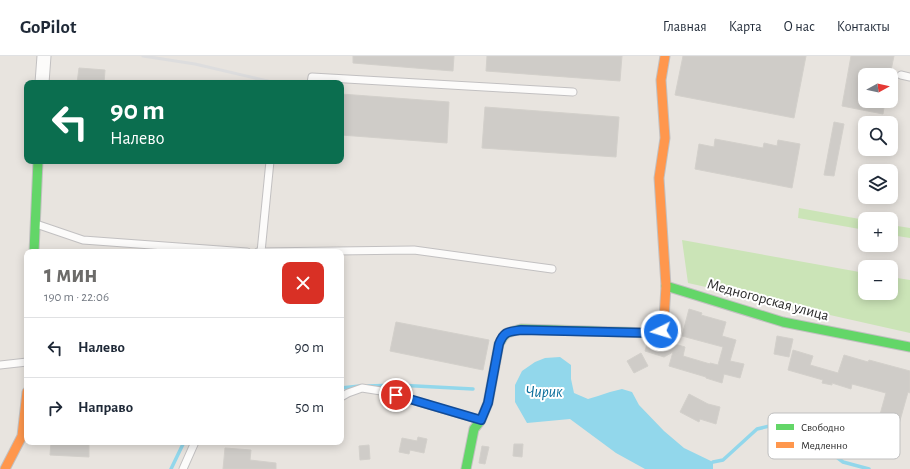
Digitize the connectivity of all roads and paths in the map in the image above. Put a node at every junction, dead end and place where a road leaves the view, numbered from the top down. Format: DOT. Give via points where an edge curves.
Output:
graph roads {
  1 [pos="44,56"];
  2 [pos="665,56"];
  3 [pos="901,75"];
  4 [pos="910,77"];
  5 [pos="42,80"];
  6 [pos="312,80"];
  7 [pos="573,92"];
  8 [pos="38,164"];
  9 [pos="270,164"];
  10 [pos="35,224"];
  11 [pos="34,249"];
  12 [pos="206,249"];
  13 [pos="259,249"];
  14 [pos="344,251"];
  15 [pos="552,270"];
  16 [pos="666,286"];
  17 [pos="910,347"];
  18 [pos="24,362"];
  19 [pos="0,365"];
  20 [pos="344,395"];
  21 [pos="24,418"];
  22 [pos="481,420"];
  23 [pos="194,445"];
  24 [pos="5,469"];
  25 [pos="183,469"];
  26 [pos="466,469"];
  1 -- 5 [label="street"];
  2 -- 16 [label="street" via="661,80 665,138 659,178"];
  3 -- 4 [label="lane"];
  6 -- 7 [label="lane" via="312,77"];
  8 -- 10 [label="street"];
  9 -- 13 [label="lane"];
  10 -- 11 [label="street"];
  10 -- 12 [label="lane" via="84,240"];
  14 -- 15 [label="lane" via="414,250"];
  16 -- 17 [label="street, Медногорская улица" via="784,322"];
  16 -- 22 [label="street" via="661,331 507,332 499,344 488,403"];
  18 -- 19 [label="lane"];
  20 -- 22 [label="lane" via="362,388 381,391"];
  21 -- 24 [label="street" via="22,436"];
  22 -- 26 [label="street" via="474,429"];
  23 -- 25 [label="lane"];
}
